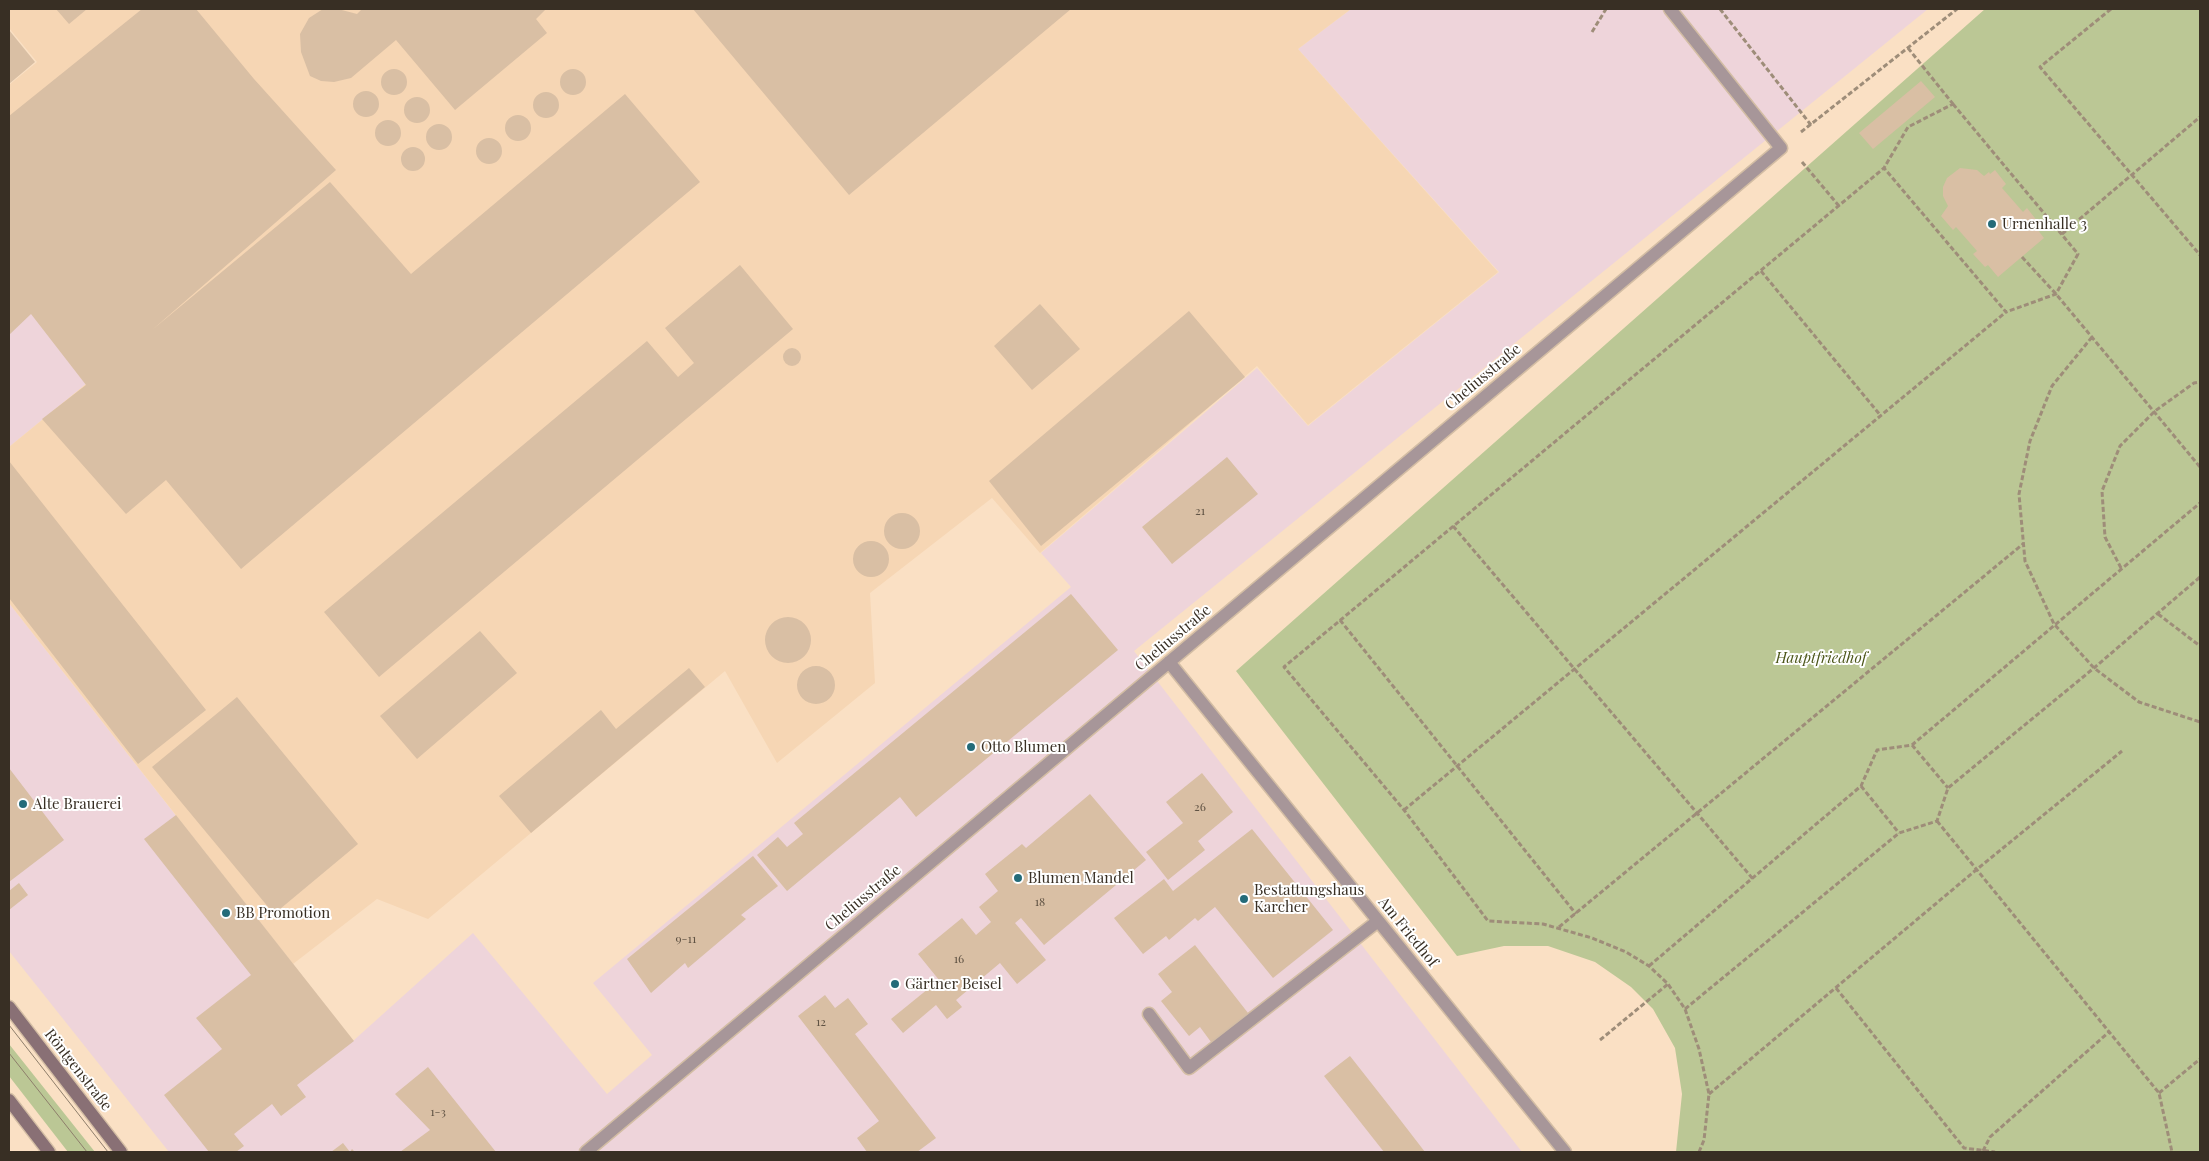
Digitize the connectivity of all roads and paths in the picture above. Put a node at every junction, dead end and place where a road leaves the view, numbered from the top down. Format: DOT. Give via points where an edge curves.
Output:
graph roads {
  1 [pos="1606,9"];
  2 [pos="1670,9"];
  3 [pos="1720,9"];
  4 [pos="1957,9"];
  5 [pos="2111,9"];
  6 [pos="1592,32"];
  7 [pos="1908,48"];
  8 [pos="1953,104"];
  9 [pos="2200,117"];
  10 [pos="1811,125"];
  11 [pos="1781,148"];
  12 [pos="1884,168"];
  13 [pos="2131,174"];
  14 [pos="1839,206"];
  15 [pos="2062,234"];
  16 [pos="2200,255"];
  17 [pos="2022,257"];
  18 [pos="1761,271"];
  19 [pos="2056,294"];
  20 [pos="2006,312"];
  21 [pos="2092,337"];
  22 [pos="2200,382"];
  23 [pos="2155,411"];
  24 [pos="1881,416"];
  25 [pos="2200,467"];
  26 [pos="2200,503"];
  27 [pos="1453,526"];
  28 [pos="2023,544"];
  29 [pos="2122,568"];
  30 [pos="2200,577"];
  31 [pos="2158,614"];
  32 [pos="1340,620"];
  33 [pos="2054,624"];
  34 [pos="2200,646"];
  35 [pos="1169,662"];
  36 [pos="2094,668"];
  37 [pos="1575,669"];
  38 [pos="2200,722"];
  39 [pos="1912,745"];
  40 [pos="2122,751"];
  41 [pos="1458,766"];
  42 [pos="1861,786"];
  43 [pos="1948,788"];
  44 [pos="1404,810"];
  45 [pos="1697,814"];
  46 [pos="1937,821"];
  47 [pos="1899,833"];
  48 [pos="1976,870"];
  49 [pos="1753,879"];
  50 [pos="1576,914"];
  51 [pos="1378,921"];
  52 [pos="1558,928"];
  53 [pos="1649,966"];
  54 [pos="1668,984"];
  55 [pos="1836,988"];
  56 [pos="9,1007"];
  57 [pos="1685,1009"];
  58 [pos="1149,1014"];
  59 [pos="2109,1032"];
  60 [pos="1600,1040"];
  61 [pos="2200,1059"];
  62 [pos="2160,1093"];
  63 [pos="1709,1094"];
  64 [pos="9,1100"];
  65 [pos="1983,1151"];
  66 [pos="49,1152"];
  67 [pos="121,1152"];
  68 [pos="586,1152"];
  69 [pos="1565,1152"];
  70 [pos="1699,1152"];
  71 [pos="1995,1152"];
  72 [pos="2172,1152"];
  1 -- 6 [label="path"];
  2 -- 11 [label="street"];
  3 -- 10 [label="path"];
  4 -- 7 [label="path"];
  5 -- 13 [label="path" via="2040,67"];
  7 -- 8 [label="path"];
  7 -- 10 [label="path"];
  8 -- 12 [label="path" via="1908,127"];
  8 -- 15 [label="path"];
  9 -- 13 [label="path"];
  10 -- 11 [label="path"];
  11 -- 14 [label="path" via="1803,163"];
  11 -- 35 [label="street, Cheliusstraße"];
  12 -- 14 [label="path"];
  12 -- 20 [label="path"];
  13 -- 15 [label="path"];
  13 -- 16 [label="path"];
  14 -- 18 [label="path"];
  15 -- 19 [label="path" via="2078,254"];
  17 -- 19 [label="path"];
  18 -- 24 [label="path"];
  18 -- 27 [label="path"];
  19 -- 20 [label="path"];
  19 -- 21 [label="path"];
  20 -- 24 [label="path"];
  21 -- 23 [label="path"];
  21 -- 28 [label="path" via="2052,386 2030,441 2019,494"];
  22 -- 23 [label="path"];
  23 -- 25 [label="path"];
  23 -- 29 [label="path" via="2120,446 2102,491 2105,537"];
  24 -- 37 [label="path"];
  26 -- 29 [label="path"];
  27 -- 32 [label="path"];
  27 -- 37 [label="path"];
  28 -- 33 [label="path" via="2025,561"];
  28 -- 45 [label="path"];
  29 -- 33 [label="path"];
  30 -- 31 [label="path"];
  31 -- 34 [label="path"];
  31 -- 36 [label="path"];
  32 -- 41 [label="path"];
  32 -- 44 [label="path" via="1284,667"];
  33 -- 36 [label="path"];
  33 -- 39 [label="path"];
  35 -- 51 [label="street, Am Friedhof"];
  35 -- 68 [label="street, Cheliusstraße"];
  36 -- 38 [label="path" via="2139,702"];
  36 -- 43 [label="path"];
  37 -- 41 [label="path"];
  37 -- 45 [label="path"];
  39 -- 42 [label="path" via="1877,750"];
  39 -- 43 [label="path"];
  40 -- 48 [label="path"];
  41 -- 44 [label="path"];
  41 -- 50 [label="path"];
  42 -- 47 [label="path"];
  42 -- 49 [label="path"];
  43 -- 46 [label="path"];
  44 -- 52 [label="path" via="1488,921"];
  45 -- 49 [label="path"];
  45 -- 50 [label="path"];
  46 -- 47 [label="path"];
  46 -- 48 [label="path"];
  47 -- 57 [label="path"];
  48 -- 55 [label="path"];
  48 -- 59 [label="path"];
  49 -- 53 [label="path"];
  50 -- 52 [label="path"];
  51 -- 58 [label="street" via="1189,1068"];
  51 -- 69 [label="street, Am Friedhof"];
  52 -- 53 [label="path" via="1626,952"];
  53 -- 54 [label="path"];
  54 -- 57 [label="path"];
  54 -- 60 [label="path"];
  55 -- 63 [label="path"];
  55 -- 65 [label="path" via="1964,1148"];
  56 -- 67 [label="main road, Röntgenstraße"];
  57 -- 63 [label="path" via="1699,1049"];
  59 -- 62 [label="path"];
  59 -- 65 [label="path" via="1990,1137"];
  61 -- 62 [label="path"];
  62 -- 72 [label="path"];
  63 -- 70 [label="path" via="1704,1140"];
  64 -- 66 [label="main road"];
  65 -- 71 [label="path"];
}
